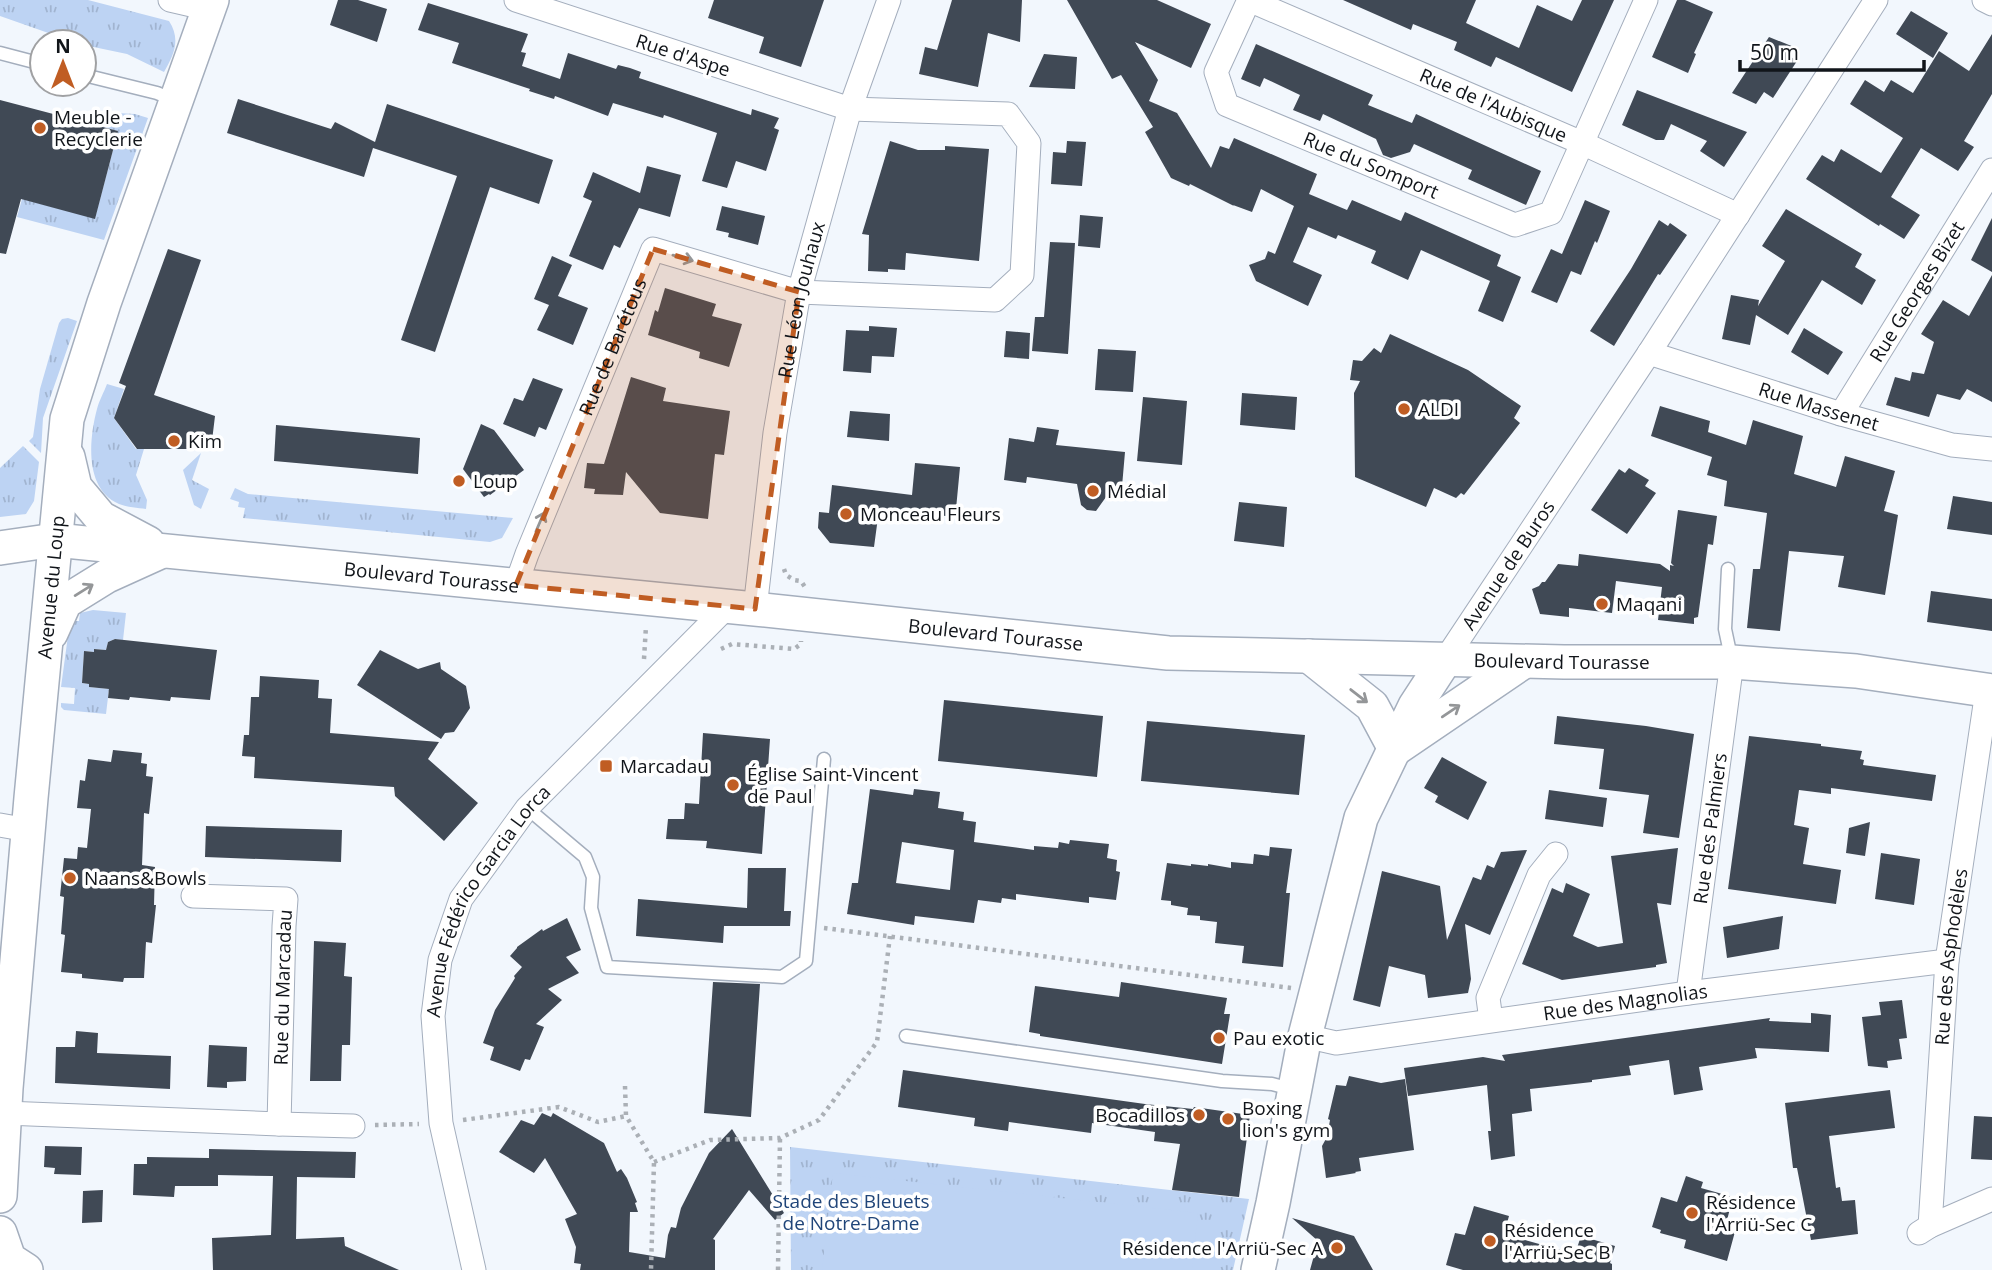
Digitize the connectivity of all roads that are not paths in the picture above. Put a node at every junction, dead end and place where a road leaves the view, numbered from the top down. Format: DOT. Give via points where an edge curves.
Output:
graph roads {
  1 [pos="170,0"];
  2 [pos="516,0"];
  3 [pos="890,0"];
  4 [pos="1249,0"];
  5 [pos="1646,0"];
  6 [pos="1876,0"];
  7 [pos="1984,0"];
  8 [pos="211,4"];
  9 [pos="1992,4"];
  10 [pos="0,53"];
  11 [pos="28,60"];
  12 [pos="98,78"];
  13 [pos="176,101"];
  14 [pos="849,109"];
  15 [pos="1582,143"];
  16 [pos="1992,170"];
  17 [pos="1986,194"];
  18 [pos="1738,215"];
  19 [pos="799,292"];
  20 [pos="1648,353"];
  21 [pos="1841,414"];
  22 [pos="65,443"];
  23 [pos="1992,449"];
  24 [pos="55,540"];
  25 [pos="0,548"];
  26 [pos="162,551"];
  27 [pos="1728,569"];
  28 [pos="516,585"];
  29 [pos="741,607"];
  30 [pos="46,644"];
  31 [pos="1309,656"];
  32 [pos="1445,660"];
  33 [pos="1523,662"];
  34 [pos="1732,662"];
  35 [pos="1989,691"];
  36 [pos="1395,749"];
  37 [pos="824,759"];
  38 [pos="527,808"];
  39 [pos="14,828"];
  40 [pos="1556,855"];
  41 [pos="193,896"];
  42 [pos="1947,961"];
  43 [pos="1688,993"];
  44 [pos="1491,1020"];
  45 [pos="905,1036"];
  46 [pos="1305,1036"];
  47 [pos="1295,1090"];
  48 [pos="279,1124"];
  49 [pos="3,1126"];
  50 [pos="353,1126"];
  51 [pos="0,1196"];
  52 [pos="1992,1199"];
  53 [pos="474,1270"];
  54 [pos="1258,1270"];
  1 -- 8 [label="street"];
  2 -- 14 [label="street, Rue d'Aspe"];
  3 -- 14 [label="street, Rue Léon Jouhaux"];
  4 -- 15 [label="street, Rue de l'Aubisque"];
  4 -- 15 [label="street, Rue du Somport" via="1216,72 1227,105 1515,225 1552,213"];
  5 -- 15 [label="street, Rue du Somport"];
  6 -- 18 [label="street, Avenue de Buros"];
  7 -- 9 [label="street"];
  8 -- 13 [label="main road, Avenue du Loup"];
  10 -- 11 [label="lane"];
  12 -- 13 [label="lane"];
  13 -- 22 [label="main road, Avenue du Loup" via="104,303 67,418"];
  14 -- 19 [label="street, Rue Léon Jouhaux"];
  14 -- 19 [label="street, Rue d'Aspe" via="1008,114 1029,143 1022,275 995,300"];
  15 -- 18 [label="street, Rue de l'Aubisque"];
  16 -- 17 [label="street, Rue Georges Bizet"];
  17 -- 21 [label="street, Rue Georges Bizet"];
  18 -- 20 [label="street, Avenue de Buros"];
  28 -- 19 [label="street, Rue de Barétous, one-way" via="653,249"];
  19 -- 29 [label="street, Rue Léon Jouhaux"];
  20 -- 21 [label="street, Rue Massenet"];
  20 -- 32 [label="street, Avenue de Buros"];
  21 -- 23 [label="street, Rue Massenet" via="1952,445"];
  22 -- 24 [label="main road, Avenue du Loup"];
  22 -- 26 [label="main road" via="75,487 100,518"];
  24 -- 25 [label="main road, Boulevard Tourasse"];
  24 -- 26 [label="main road, Boulevard Tourasse"];
  24 -- 30 [label="main road, Avenue du Loup"];
  26 -- 28 [label="main road, Boulevard Tourasse"];
  30 -- 26 [label="main road, one-way" via="65,602"];
  27 -- 34 [label="lane" via="1724,629"];
  28 -- 29 [label="main road, Boulevard Tourasse"];
  29 -- 31 [label="main road, Boulevard Tourasse" via="1168,653"];
  29 -- 38 [label="street, Avenue Fédérico Garcia Lorca"];
  30 -- 39 [label="main road, Avenue du Loup"];
  31 -- 32 [label="main road, Boulevard Tourasse"];
  31 -- 36 [label="main road, one-way" via="1372,706"];
  32 -- 33 [label="main road, Boulevard Tourasse"];
  32 -- 36 [label="main road, Avenue de Buros" via="1420,697"];
  33 -- 34 [label="main road, Boulevard Tourasse"];
  36 -- 33 [label="main road, one-way"];
  34 -- 35 [label="main road, Boulevard Tourasse" via="1856,671"];
  34 -- 43 [label="street, Rue des Palmiers"];
  35 -- 42 [label="street, Rue des Asphodèles"];
  36 -- 46 [label="main road, Avenue de Buros" via="1361,818"];
  37 -- 38 [label="lane" via="806,961 782,977 607,967 591,908 593,877 585,856"];
  38 -- 53 [label="street, Avenue Fédérico Garcia Lorca" via="461,899 440,960 433,1016 428,1125"];
  39 -- 49 [label="main road, Avenue du Loup"];
  40 -- 44 [label="street" via="1539,875 1488,998"];
  41 -- 48 [label="street, Rue du Marcadau" via="286,899"];
  42 -- 43 [label="street, Rue des Magnolias"];
  42 -- 52 [label="street, Rue des Asphodèles" via="1924,1230"];
  43 -- 44 [label="street, Rue des Magnolias"];
  44 -- 46 [label="street, Rue des Magnolias" via="1336,1042"];
  45 -- 47 [label="lane"];
  46 -- 47 [label="main road, Avenue de Buros"];
  47 -- 54 [label="main road, Avenue de Buros"];
  48 -- 49 [label="street"];
  48 -- 50 [label="street"];
  49 -- 51 [label="main road, Avenue du Loup"];
}
